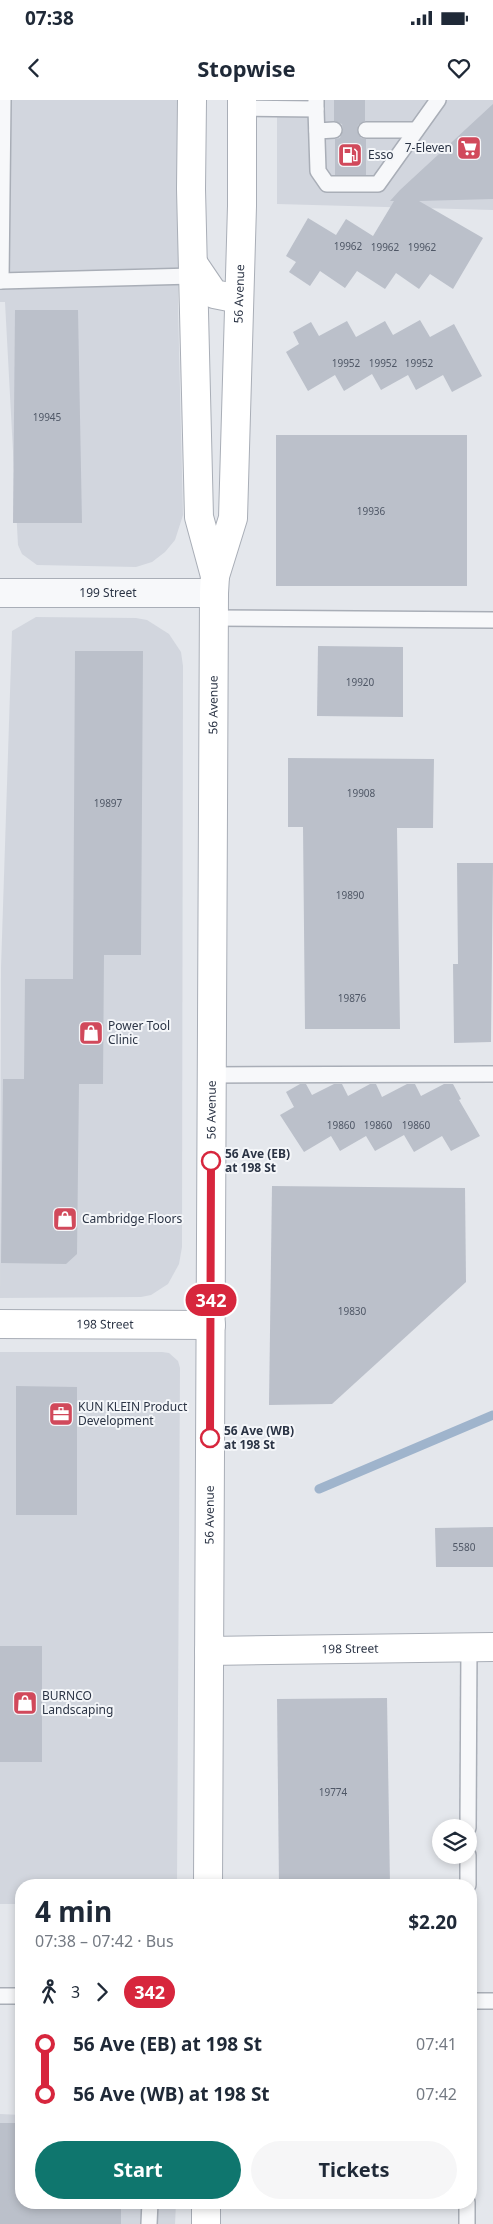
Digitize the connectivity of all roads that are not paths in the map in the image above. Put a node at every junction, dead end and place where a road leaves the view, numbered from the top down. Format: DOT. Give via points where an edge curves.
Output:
graph roads {
  1 [pos="3,100"];
  2 [pos="192,100"];
  3 [pos="438,100"];
  4 [pos="242,104"];
  5 [pos="316,105"];
  6 [pos="334,130"];
  7 [pos="366,130"];
  8 [pos="416,130"];
  9 [pos="317,131"];
  10 [pos="193,269"];
  11 [pos="1,281"];
  12 [pos="240,299"];
  13 [pos="0,593"];
  14 [pos="215,596"];
  15 [pos="493,620"];
  16 [pos="493,1074"];
  17 [pos="212,1075"];
  18 [pos="0,1324"];
  19 [pos="211,1325"];
  20 [pos="481,1647"];
  21 [pos="209,1651"];
  22 [pos="469,1819"];
  23 [pos="468,1864"];
  24 [pos="208,1879"];
  25 [pos="468,1879"];
  26 [pos="0,1996"];
  27 [pos="15,1996"];
  28 [pos="477,2001"];
  29 [pos="493,2001"];
  30 [pos="150,2209"];
  31 [pos="206,2209"];
  32 [pos="467,2209"];
  33 [pos="150,2224"];
  34 [pos="206,2224"];
  35 [pos="467,2224"];
  1 -- 11 [label="lane"];
  2 -- 10 [label="main road, 56 Avenue"];
  3 -- 8 [label="lane"];
  4 -- 5 [label="lane"];
  4 -- 12 [label="main road, 56 Avenue"];
  5 -- 9 [label="lane"];
  6 -- 9 [label="lane"];
  7 -- 8 [label="lane"];
  8 -- 9 [label="lane" via="378,184 327,184 318,171"];
  10 -- 11 [label="lane"];
  10 -- 12 [label="main road" via="214,294"];
  10 -- 14 [label="main road, 56 Avenue" via="199,517"];
  12 -- 14 [label="main road, 56 Avenue" via="233,518"];
  13 -- 14 [label="street, 199 Street"];
  14 -- 15 [label="lane"];
  14 -- 17 [label="main road, 56 Avenue"];
  16 -- 17 [label="lane"];
  17 -- 19 [label="main road, 56 Avenue"];
  18 -- 19 [label="main road, 198 Street"];
  19 -- 21 [label="main road, 56 Avenue"];
  20 -- 21 [label="main road, 198 Street"];
  20 -- 22 [label="lane"];
  21 -- 24 [label="main road, 56 Avenue"];
  23 -- 25 [label="lane"];
  26 -- 27 [label="lane"];
  28 -- 29 [label="lane"];
  30 -- 33 [label="lane"];
  31 -- 34 [label="main road"];
  32 -- 35 [label="lane"];
}
